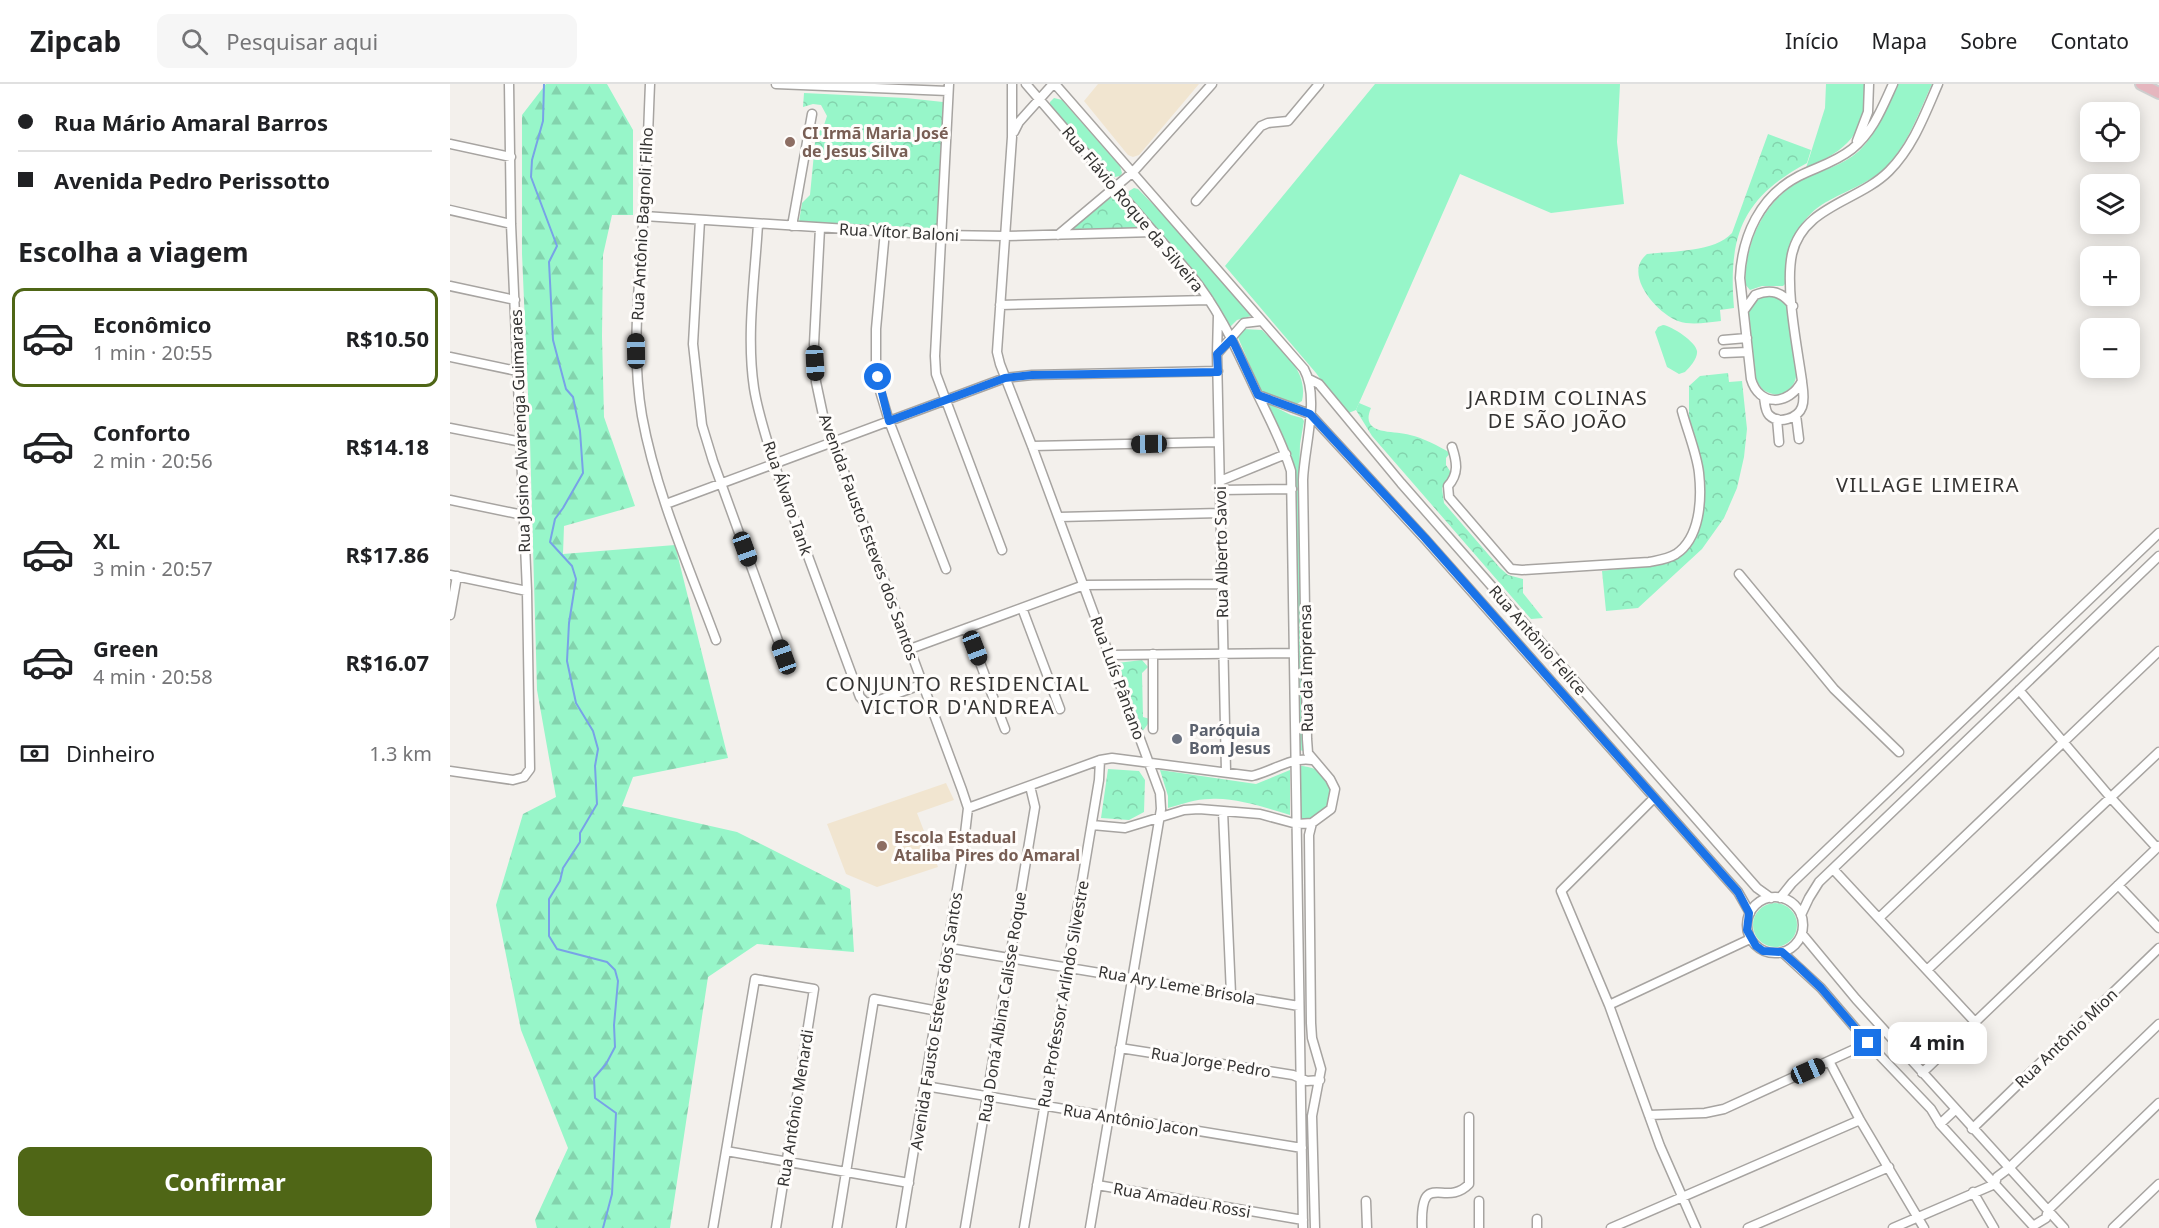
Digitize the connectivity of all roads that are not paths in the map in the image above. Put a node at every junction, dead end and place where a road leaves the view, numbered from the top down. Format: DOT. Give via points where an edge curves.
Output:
graph roads {
  1 [pos="509,84"];
  2 [pos="650,84"];
  3 [pos="776,84"];
  4 [pos="1012,84"];
  5 [pos="1026,84"];
  6 [pos="1054,84"];
  7 [pos="1212,84"];
  8 [pos="1319,84"];
  9 [pos="1869,84"];
  10 [pos="1893,84"];
  11 [pos="1938,84"];
  12 [pos="2141,84"];
  13 [pos="803,85"];
  14 [pos="855,86"];
  15 [pos="905,87"];
  16 [pos="949,87"];
  17 [pos="2159,93"];
  18 [pos="1039,99"];
  19 [pos="1031,110"];
  20 [pos="1050,112"];
  21 [pos="812,114"];
  22 [pos="1012,137"];
  23 [pos="450,144"];
  24 [pos="1854,148"];
  25 [pos="511,157"];
  26 [pos="1133,172"];
  27 [pos="1116,188"];
  28 [pos="1196,201"];
  29 [pos="450,210"];
  30 [pos="644,216"];
  31 [pos="700,220"];
  32 [pos="511,224"];
  33 [pos="758,224"];
  34 [pos="792,226"];
  35 [pos="820,228"];
  36 [pos="885,231"];
  37 [pos="1154,232"];
  38 [pos="941,235"];
  39 [pos="1058,235"];
  40 [pos="1005,236"];
  41 [pos="450,286"];
  42 [pos="515,300"];
  43 [pos="1209,300"];
  44 [pos="1000,305"];
  45 [pos="1793,306"];
  46 [pos="1744,311"];
  47 [pos="1218,315"];
  48 [pos="1261,321"];
  49 [pos="1747,338"];
  50 [pos="1232,339"];
  51 [pos="1723,340"];
  52 [pos="1748,352"];
  53 [pos="1724,353"];
  54 [pos="1217,354"];
  55 [pos="450,357"];
  56 [pos="518,371"];
  57 [pos="1218,372"];
  58 [pos="1005,378"];
  59 [pos="1309,379"];
  60 [pos="1802,381"];
  61 [pos="1258,395"];
  62 [pos="1764,397"];
  63 [pos="946,400"];
  64 [pos="1682,411"];
  65 [pos="1310,414"];
  66 [pos="1796,415"];
  67 [pos="1777,419"];
  68 [pos="889,421"];
  69 [pos="450,428"];
  70 [pos="1799,439"];
  71 [pos="522,442"];
  72 [pos="832,442"];
  73 [pos="1219,442"];
  74 [pos="1779,442"];
  75 [pos="1032,446"];
  76 [pos="1452,447"];
  77 [pos="1286,454"];
  78 [pos="774,464"];
  79 [pos="721,484"];
  80 [pos="1220,486"];
  81 [pos="1292,489"];
  82 [pos="450,500"];
  83 [pos="666,504"];
  84 [pos="1221,513"];
  85 [pos="524,515"];
  86 [pos="1059,517"];
  87 [pos="2159,533"];
  88 [pos="1002,550"];
  89 [pos="2159,556"];
  90 [pos="946,569"];
  91 [pos="1739,574"];
  92 [pos="454,576"];
  93 [pos="1222,584"];
  94 [pos="1084,585"];
  95 [pos="527,591"];
  96 [pos="1022,608"];
  97 [pos="450,615"];
  98 [pos="967,628"];
  99 [pos="716,640"];
  100 [pos="910,649"];
  101 [pos="2159,651"];
  102 [pos="1223,653"];
  103 [pos="1294,653"];
  104 [pos="1153,654"];
  105 [pos="1110,655"];
  106 [pos="784,657"];
  107 [pos="923,684"];
  108 [pos="2019,690"];
  109 [pos="1060,709"];
  110 [pos="1005,729"];
  111 [pos="1153,729"];
  112 [pos="2066,742"];
  113 [pos="2159,752"];
  114 [pos="1899,753"];
  115 [pos="1296,759"];
  116 [pos="1100,760"];
  117 [pos="1312,760"];
  118 [pos="1149,762"];
  119 [pos="450,771"];
  120 [pos="1226,772"];
  121 [pos="1030,786"];
  122 [pos="2111,798"];
  123 [pos="1653,799"];
  124 [pos="968,808"];
  125 [pos="1223,811"];
  126 [pos="1159,818"];
  127 [pos="1297,824"];
  128 [pos="1312,824"];
  129 [pos="1092,825"];
  130 [pos="2158,847"];
  131 [pos="1833,869"];
  132 [pos="2118,885"];
  133 [pos="1775,898"];
  134 [pos="1749,913"];
  135 [pos="1801,915"];
  136 [pos="1880,918"];
  137 [pos="2159,928"];
  138 [pos="1802,934"];
  139 [pos="1750,939"];
  140 [pos="949,948"];
  141 [pos="2159,948"];
  142 [pos="1782,952"];
  143 [pos="1010,958"];
  144 [pos="1068,967"];
  145 [pos="1927,970"];
  146 [pos="1132,977"];
  147 [pos="1231,994"];
  148 [pos="1609,1005"];
  149 [pos="1299,1006"];
  150 [pos="938,1011"];
  151 [pos="1975,1022"];
  152 [pos="2159,1024"];
  153 [pos="1868,1043"];
  154 [pos="1120,1048"];
  155 [pos="1830,1061"];
  156 [pos="1922,1073"];
  157 [pos="1301,1078"];
  158 [pos="1320,1080"];
  159 [pos="925,1086"];
  160 [pos="987,1096"];
  161 [pos="2159,1103"];
  162 [pos="1044,1106"];
  163 [pos="1955,1110"];
  164 [pos="1649,1115"];
  165 [pos="1109,1116"];
  166 [pos="1469,1117"];
  167 [pos="1860,1120"];
  168 [pos="1940,1124"];
  169 [pos="1972,1129"];
  170 [pos="1302,1148"];
  171 [pos="726,1151"];
  172 [pos="786,1161"];
  173 [pos="1889,1167"];
  174 [pos="2009,1168"];
  175 [pos="846,1172"];
  176 [pos="909,1182"];
  177 [pos="1995,1184"];
  178 [pos="1097,1185"];
  179 [pos="2159,1185"];
  180 [pos="1973,1192"];
  181 [pos="1683,1197"];
  182 [pos="1366,1201"];
  183 [pos="1479,1201"];
  184 [pos="2048,1210"];
  185 [pos="1918,1217"];
  186 [pos="1303,1224"];
  187 [pos="2034,1227"];
  188 [pos="713,1228"];
  189 [pos="776,1228"];
  190 [pos="837,1228"];
  191 [pos="901,1228"];
  192 [pos="965,1228"];
  193 [pos="1024,1228"];
  194 [pos="1090,1228"];
  195 [pos="1315,1228"];
  196 [pos="1367,1228"];
  197 [pos="1422,1228"];
  198 [pos="1479,1228"];
  199 [pos="1611,1228"];
  200 [pos="1696,1228"];
  201 [pos="1748,1228"];
  202 [pos="1893,1228"];
  203 [pos="1924,1228"];
  204 [pos="1994,1228"];
  205 [pos="2064,1228"];
  206 [pos="2114,1228"];
  1 -- 25 [label="street, Rua Josino Alvarenga Guimaraes"];
  2 -- 30 [label="street, Rua Antônio Bagnoli Filho"];
  3 -- 13 [label="street"];
  4 -- 22 [label="street, Rua Luís Pântano"];
  5 -- 18 [label="street, Rua Flávio Roque da Silveira"];
  6 -- 18 [label="street, Rua Luís Pântano"];
  6 -- 26 [label="street, Rua Flávio Roque da Silveira"];
  7 -- 26 [label="street"];
  8 -- 28 [label="street" via="1288,121 1261,126"];
  9 -- 24 [label="street" via="1868,112"];
  10 -- 24 [label="street" via="1876,121"];
  11 -- 45 [label="street" via="1916,134 1889,172 1828,207 1800,235 1792,253 1790,273"];
  12 -- 17 [label="main road"];
  13 -- 14 [label="street"];
  14 -- 15 [label="street"];
  15 -- 16 [label="street"];
  16 -- 38 [label="street"];
  18 -- 19 [label="street, Rua Luís Pântano"];
  18 -- 20 [label="street, Rua Flávio Roque da Silveira"];
  19 -- 20 [label="street"];
  19 -- 22 [label="street, Rua Luís Pântano"];
  20 -- 27 [label="street, Rua Flávio Roque da Silveira"];
  21 -- 34 [label="street"];
  22 -- 40 [label="street, Rua Luís Pântano"];
  23 -- 25 [label="street"];
  24 -- 46 [label="street" via="1798,177 1765,203 1745,240 1740,278"];
  25 -- 32 [label="street, Rua Josino Alvarenga Guimaraes"];
  26 -- 27 [label="street"];
  26 -- 48 [label="street, Rua Flávio Roque da Silveira"];
  27 -- 37 [label="street, Rua Flávio Roque da Silveira"];
  27 -- 39 [label="street"];
  29 -- 32 [label="street"];
  30 -- 31 [label="street, Rua Vítor Baloni"];
  30 -- 83 [label="street, Rua Antônio Bagnoli Filho" via="637,370 642,415"];
  31 -- 33 [label="street, Rua Vítor Baloni"];
  31 -- 79 [label="street" via="693,344 696,383 702,425"];
  32 -- 42 [label="street, Rua Josino Alvarenga Guimaraes"];
  33 -- 34 [label="street, Rua Vítor Baloni"];
  33 -- 78 [label="street, Rua Álvaro Tank" via="751,341 754,388"];
  34 -- 35 [label="street, Rua Vítor Baloni"];
  35 -- 36 [label="street, Rua Vítor Baloni"];
  35 -- 72 [label="street, Avenida Fausto Esteves dos Santos" via="816,382"];
  36 -- 38 [label="street, Rua Vítor Baloni"];
  36 -- 68 [label="street" via="876,363"];
  37 -- 39 [label="street, Rua Vítor Baloni"];
  37 -- 43 [label="street, Rua Flávio Roque da Silveira"];
  38 -- 40 [label="street, Rua Vítor Baloni"];
  38 -- 63 [label="street" via="935,356 936,374"];
  39 -- 40 [label="street, Rua Vítor Baloni"];
  40 -- 44 [label="street, Rua Luís Pântano"];
  41 -- 42 [label="street"];
  42 -- 56 [label="street, Rua Josino Alvarenga Guimaraes"];
  43 -- 44 [label="street"];
  43 -- 47 [label="street, Rua Flávio Roque da Silveira"];
  44 -- 58 [label="street, Rua Luís Pântano" via="997,352"];
  45 -- 46 [label="street" via="1779,292 1763,292 1755,295"];
  45 -- 60 [label="street"];
  46 -- 49 [label="street"];
  47 -- 50 [label="street, Rua Flávio Roque da Silveira"];
  47 -- 54 [label="street, Rua Alberto Savoi"];
  48 -- 50 [label="street" via="1244,323"];
  48 -- 59 [label="street"];
  49 -- 51 [label="street"];
  49 -- 52 [label="street"];
  50 -- 54 [label="street"];
  50 -- 61 [label="street, Rua da Imprensa"];
  52 -- 53 [label="street"];
  52 -- 62 [label="street" via="1753,386"];
  54 -- 57 [label="street, Rua Alberto Savoi"];
  55 -- 56 [label="street"];
  56 -- 71 [label="street, Rua Josino Alvarenga Guimaraes"];
  57 -- 58 [label="street"];
  57 -- 73 [label="street, Rua Alberto Savoi"];
  58 -- 63 [label="street"];
  58 -- 75 [label="street, Rua Luís Pântano"];
  59 -- 65 [label="street, Rua da Imprensa"];
  59 -- 133 [label="street, Rua Antônio Felice" via="1319,384 1757,888"];
  60 -- 62 [label="street" via="1788,397"];
  60 -- 66 [label="street" via="1804,401"];
  61 -- 65 [label="street"];
  61 -- 77 [label="street, Rua da Imprensa"];
  62 -- 67 [label="street" via="1769,415"];
  63 -- 68 [label="street"];
  63 -- 88 [label="street"];
  64 -- 76 [label="street" via="1699,471 1695,530 1675,555 1649,562 1511,569 1449,497 1448,486 1455,478"];
  65 -- 117 [label="street, Rua da Imprensa" via="1303,480 1307,739"];
  65 -- 123 [label="street, Rua Antônio Felice" via="1425,538"];
  66 -- 67 [label="street"];
  66 -- 70 [label="street"];
  67 -- 74 [label="street"];
  68 -- 72 [label="street"];
  68 -- 90 [label="street"];
  69 -- 71 [label="street"];
  71 -- 85 [label="street, Rua Josino Alvarenga Guimaraes"];
  72 -- 78 [label="street"];
  72 -- 100 [label="street, Avenida Fausto Esteves dos Santos"];
  73 -- 75 [label="street"];
  73 -- 80 [label="street, Rua Alberto Savoi"];
  75 -- 86 [label="street, Rua Luís Pântano"];
  77 -- 80 [label="street"];
  77 -- 81 [label="street, Rua da Imprensa"];
  78 -- 79 [label="street"];
  78 -- 107 [label="street, Rua Álvaro Tank" via="860,697 872,703"];
  79 -- 83 [label="street"];
  79 -- 106 [label="street"];
  80 -- 81 [label="street"];
  80 -- 84 [label="street, Rua Alberto Savoi"];
  81 -- 103 [label="street, Rua da Imprensa"];
  82 -- 85 [label="street"];
  83 -- 99 [label="street, Rua Antônio Bagnoli Filho"];
  84 -- 86 [label="street"];
  84 -- 93 [label="street, Rua Alberto Savoi"];
  85 -- 95 [label="street, Rua Josino Alvarenga Guimaraes"];
  86 -- 94 [label="street, Rua Luís Pântano"];
  87 -- 133 [label="street"];
  89 -- 108 [label="street"];
  91 -- 114 [label="street" via="1834,688"];
  92 -- 95 [label="street"];
  92 -- 97 [label="street"];
  93 -- 94 [label="street"];
  93 -- 102 [label="street, Rua Alberto Savoi"];
  94 -- 96 [label="street"];
  94 -- 105 [label="street, Rua Luís Pântano"];
  95 -- 119 [label="street, Rua Josino Alvarenga Guimaraes" via="530,769 524,777 513,780"];
  96 -- 98 [label="street"];
  96 -- 109 [label="street"];
  98 -- 100 [label="street"];
  98 -- 110 [label="street"];
  100 -- 107 [label="street, Avenida Fausto Esteves dos Santos"];
  101 -- 112 [label="street"];
  102 -- 103 [label="street"];
  102 -- 104 [label="street"];
  102 -- 120 [label="street, Rua Alberto Savoi"];
  103 -- 115 [label="street, Rua da Imprensa"];
  104 -- 105 [label="street"];
  104 -- 111 [label="street, Rua Luís Pântano"];
  105 -- 118 [label="street, Rua Luís Pântano"];
  107 -- 124 [label="street, Avenida Fausto Esteves dos Santos"];
  108 -- 112 [label="street"];
  108 -- 131 [label="street"];
  112 -- 122 [label="street"];
  112 -- 136 [label="street"];
  113 -- 122 [label="street"];
  115 -- 117 [label="street"];
  115 -- 120 [label="street" via="1252,776"];
  115 -- 127 [label="street, Rua da Imprensa"];
  116 -- 118 [label="street"];
  116 -- 121 [label="street"];
  116 -- 129 [label="street, Rua Professor Arlíndo Silvestre"];
  117 -- 128 [label="street" via="1323,769 1335,789 1331,809"];
  118 -- 120 [label="street"];
  118 -- 126 [label="street, Rua Luís Pântano" via="1160,793"];
  121 -- 124 [label="street"];
  121 -- 143 [label="street, Rua Doná Albina Calisse Roque" via="1035,807"];
  122 -- 130 [label="street"];
  122 -- 145 [label="street"];
  123 -- 134 [label="street, Rua Antônio Felice" via="1738,892"];
  123 -- 148 [label="street" via="1561,891"];
  124 -- 140 [label="street, Avenida Fausto Esteves dos Santos"];
  125 -- 126 [label="street" via="1184,810"];
  125 -- 127 [label="street" via="1260,814"];
  125 -- 147 [label="street"];
  126 -- 129 [label="street" via="1125,828"];
  126 -- 146 [label="street, Rua Luís Pântano"];
  127 -- 128 [label="street"];
  127 -- 149 [label="street, Rua da Imprensa"];
  128 -- 158 [label="street" via="1311,1023"];
  129 -- 144 [label="street, Rua Professor Arlíndo Silvestre"];
  130 -- 132 [label="street"];
  131 -- 135 [label="street" via="1819,882"];
  131 -- 136 [label="street"];
  132 -- 137 [label="street"];
  132 -- 151 [label="street"];
  133 -- 134 [label="street" via="1762,900"];
  133 -- 135 [label="street" via="1789,901"];
  134 -- 139 [label="street"];
  135 -- 138 [label="street"];
  136 -- 145 [label="street"];
  138 -- 142 [label="street"];
  138 -- 156 [label="street"];
  139 -- 142 [label="street" via="1763,951"];
  139 -- 148 [label="street"];
  140 -- 143 [label="street, Rua Ary Leme Brisola"];
  140 -- 150 [label="street, Avenida Fausto Esteves dos Santos"];
  141 -- 169 [label="street, Rua Antônio Mion"];
  142 -- 153 [label="street" via="1821,988"];
  143 -- 144 [label="street, Rua Ary Leme Brisola"];
  143 -- 160 [label="street, Rua Doná Albina Calisse Roque"];
  144 -- 146 [label="street, Rua Ary Leme Brisola"];
  144 -- 162 [label="street, Rua Professor Arlíndo Silvestre"];
  145 -- 151 [label="street"];
  146 -- 147 [label="street, Rua Ary Leme Brisola"];
  146 -- 154 [label="street, Rua Luís Pântano"];
  147 -- 149 [label="street, Rua Ary Leme Brisola"];
  148 -- 164 [label="street"];
  149 -- 157 [label="street, Rua da Imprensa"];
  150 -- 159 [label="street, Avenida Fausto Esteves dos Santos"];
  150 -- 175 [label="street" via="874,999"];
  151 -- 156 [label="street"];
  152 -- 174 [label="street"];
  153 -- 155 [label="street"];
  153 -- 168 [label="street" via="1931,1109"];
  154 -- 157 [label="street, Rua Jorge Pedro"];
  154 -- 165 [label="street, Rua Luís Pântano"];
  155 -- 164 [label="street" via="1724,1109"];
  155 -- 167 [label="street"];
  156 -- 163 [label="street"];
  157 -- 158 [label="street, Rua Jorge Pedro"];
  157 -- 170 [label="street, Rua da Imprensa"];
  158 -- 195 [label="street" via="1312,1116"];
  159 -- 160 [label="street, Rua Antônio Jacon"];
  159 -- 176 [label="street, Avenida Fausto Esteves dos Santos"];
  160 -- 162 [label="street, Rua Antônio Jacon"];
  160 -- 192 [label="street, Rua Doná Albina Calisse Roque"];
  161 -- 184 [label="street"];
  162 -- 165 [label="street, Rua Antônio Jacon"];
  162 -- 193 [label="street, Rua Professor Arlíndo Silvestre"];
  163 -- 168 [label="street"];
  163 -- 169 [label="street"];
  164 -- 181 [label="street"];
  165 -- 170 [label="street, Rua Antônio Jacon"];
  165 -- 178 [label="street, Rua Luís Pântano"];
  166 -- 197 [label="street" via="1469,1184 1456,1192 1428,1194 1421,1206"];
  167 -- 173 [label="street"];
  167 -- 181 [label="street"];
  168 -- 177 [label="street"];
  169 -- 174 [label="street"];
  170 -- 186 [label="street, Rua da Imprensa"];
  171 -- 172 [label="street"];
  171 -- 172 [label="street, Rua Antônio Menardi" via="755,979 814,989"];
  171 -- 188 [label="street"];
  172 -- 175 [label="street"];
  172 -- 189 [label="street, Rua Antônio Menardi"];
  173 -- 185 [label="street"];
  173 -- 201 [label="street"];
  174 -- 177 [label="street" via="1997,1177"];
  174 -- 184 [label="street"];
  175 -- 176 [label="street"];
  175 -- 190 [label="street"];
  176 -- 191 [label="street, Avenida Fausto Esteves dos Santos"];
  177 -- 180 [label="street"];
  177 -- 187 [label="street"];
  178 -- 186 [label="street, Rua Amadeu Rossi"];
  178 -- 194 [label="street, Rua Luís Pântano"];
  179 -- 206 [label="street"];
  180 -- 185 [label="street"];
  180 -- 204 [label="street"];
  181 -- 199 [label="street"];
  181 -- 200 [label="street"];
  182 -- 196 [label="street"];
  183 -- 198 [label="street"];
  184 -- 187 [label="street" via="2046,1218"];
  184 -- 205 [label="street"];
  185 -- 202 [label="street"];
  185 -- 203 [label="street"];
}
